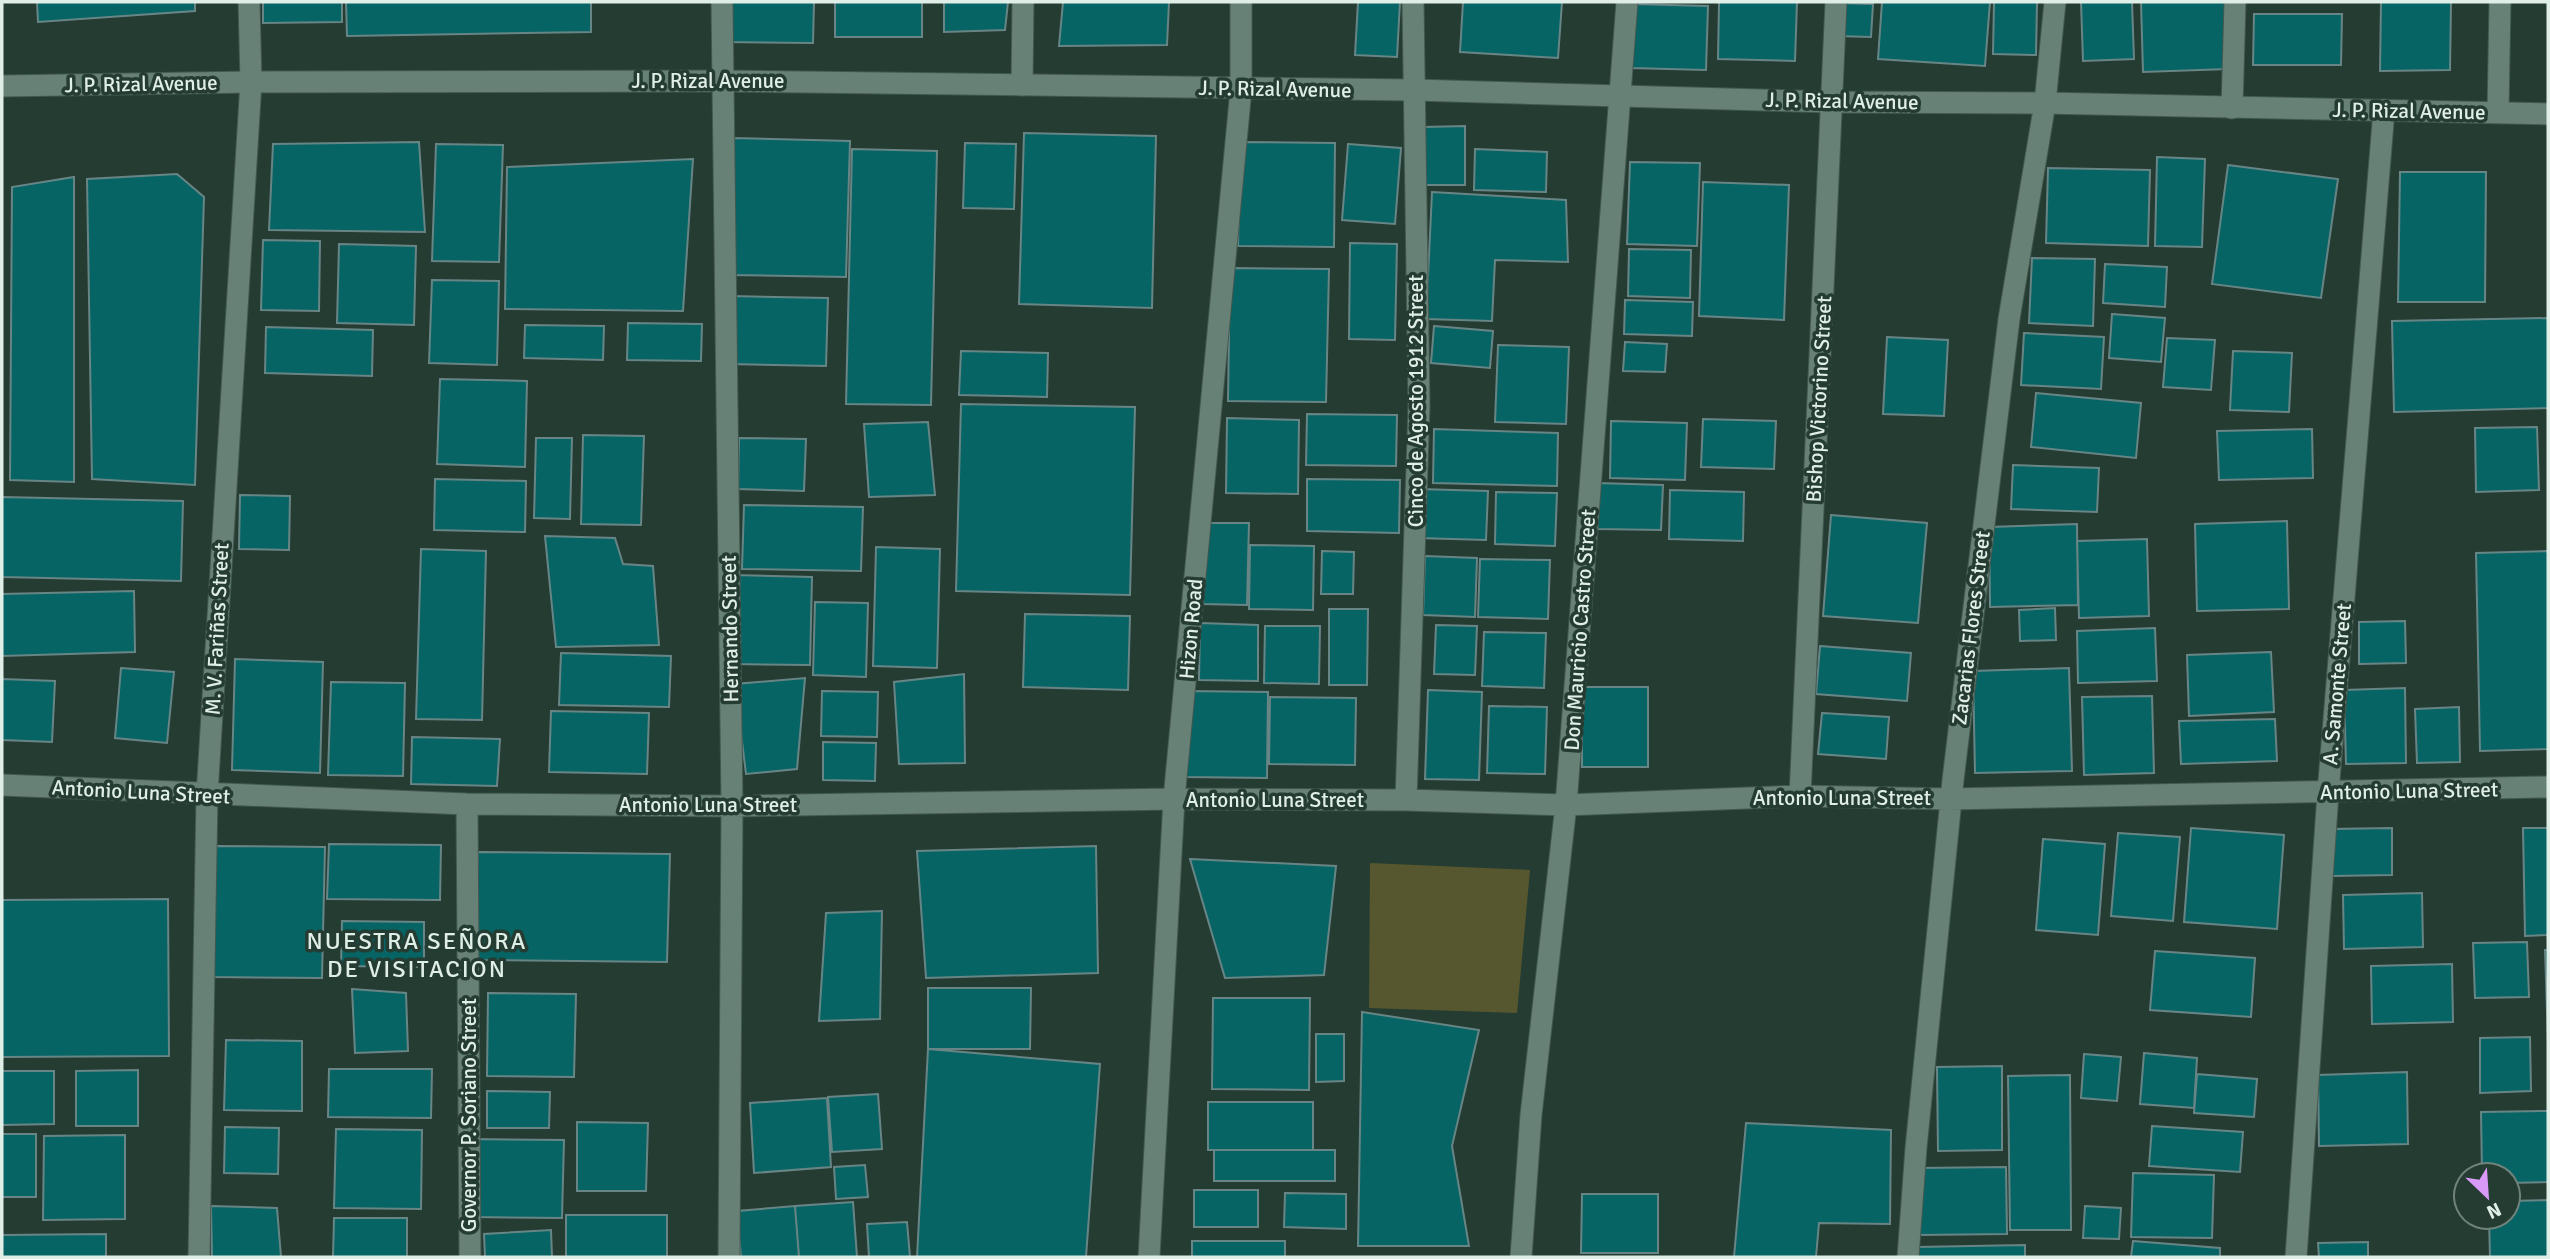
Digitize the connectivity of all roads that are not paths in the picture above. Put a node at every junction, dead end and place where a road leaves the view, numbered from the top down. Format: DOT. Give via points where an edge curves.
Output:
graph roads {
  1 [pos="249,2"];
  2 [pos="722,2"];
  3 [pos="1024,2"];
  4 [pos="1241,2"];
  5 [pos="1413,2"];
  6 [pos="1627,2"];
  7 [pos="1836,2"];
  8 [pos="2054,2"];
  9 [pos="2235,2"];
  10 [pos="2500,2"];
  11 [pos="721,81"];
  12 [pos="251,82"];
  13 [pos="1022,85"];
  14 [pos="2,86"];
  15 [pos="1241,89"];
  16 [pos="1414,90"];
  17 [pos="1621,96"];
  18 [pos="1832,102"];
  19 [pos="2045,103"];
  20 [pos="2232,108"];
  21 [pos="2384,110"];
  22 [pos="2498,113"];
  23 [pos="2548,114"];
  24 [pos="2,785"];
  25 [pos="2548,787"];
  26 [pos="2328,793"];
  27 [pos="207,795"];
  28 [pos="1800,796"];
  29 [pos="1174,799"];
  30 [pos="1951,799"];
  31 [pos="1406,800"];
  32 [pos="467,804"];
  33 [pos="1566,805"];
  34 [pos="732,806"];
  35 [pos="199,1257"];
  36 [pos="470,1257"];
  37 [pos="729,1257"];
  38 [pos="1149,1257"];
  39 [pos="1521,1257"];
  40 [pos="1908,1257"];
  41 [pos="2296,1257"];
  1 -- 12 [label="street, M. V. Fariñas Street"];
  2 -- 11 [label="street, Hernando Street"];
  3 -- 13 [label="street"];
  4 -- 15 [label="street, Hizon Road"];
  5 -- 16 [label="street, Cinco de Agosto 1912 Street"];
  6 -- 17 [label="street, Don Mauricio Castro Street"];
  7 -- 18 [label="street, Bishop Victorino Street"];
  8 -- 19 [label="street, Zacarias Flores Street"];
  9 -- 20 [label="street"];
  10 -- 22 [label="street"];
  11 -- 12 [label="street, J. P. Rizal Avenue"];
  11 -- 13 [label="street, J. P. Rizal Avenue"];
  11 -- 34 [label="street, Hernando Street"];
  12 -- 14 [label="street, J. P. Rizal Avenue"];
  12 -- 27 [label="street, M. V. Fariñas Street"];
  13 -- 15 [label="street, J. P. Rizal Avenue"];
  15 -- 16 [label="street, J. P. Rizal Avenue"];
  15 -- 29 [label="street, Hizon Road"];
  16 -- 17 [label="street, J. P. Rizal Avenue"];
  16 -- 31 [label="street, Cinco de Agosto 1912 Street" via="1419,406"];
  17 -- 18 [label="street, J. P. Rizal Avenue"];
  17 -- 33 [label="street, Don Mauricio Castro Street"];
  18 -- 19 [label="street, J. P. Rizal Avenue"];
  18 -- 28 [label="street, Bishop Victorino Street"];
  19 -- 20 [label="street, J. P. Rizal Avenue"];
  19 -- 30 [label="street, Zacarias Flores Street" via="2009,319"];
  20 -- 21 [label="street, J. P. Rizal Avenue"];
  21 -- 22 [label="street, J. P. Rizal Avenue"];
  21 -- 26 [label="street, A. Samonte Street"];
  22 -- 23 [label="street, J. P. Rizal Avenue"];
  24 -- 27 [label="street, Antonio Luna Street"];
  25 -- 26 [label="street, Antonio Luna Street"];
  26 -- 30 [label="street, Antonio Luna Street"];
  26 -- 41 [label="street, A. Samonte Street"];
  27 -- 32 [label="street, Antonio Luna Street"];
  27 -- 35 [label="street, M. V. Fariñas Street"];
  28 -- 30 [label="street, Antonio Luna Street"];
  28 -- 33 [label="street, Antonio Luna Street"];
  29 -- 31 [label="street, Antonio Luna Street"];
  29 -- 34 [label="street, Antonio Luna Street"];
  29 -- 38 [label="street, Hizon Road"];
  30 -- 40 [label="street, Zacarias Flores Street"];
  31 -- 33 [label="street, Antonio Luna Street"];
  32 -- 34 [label="street, Antonio Luna Street"];
  32 -- 36 [label="street, Governor P. Soriano Street"];
  33 -- 39 [label="street, Don Mauricio Castro Street" via="1531,1115"];
  34 -- 37 [label="street, Hernando Street"];
}
